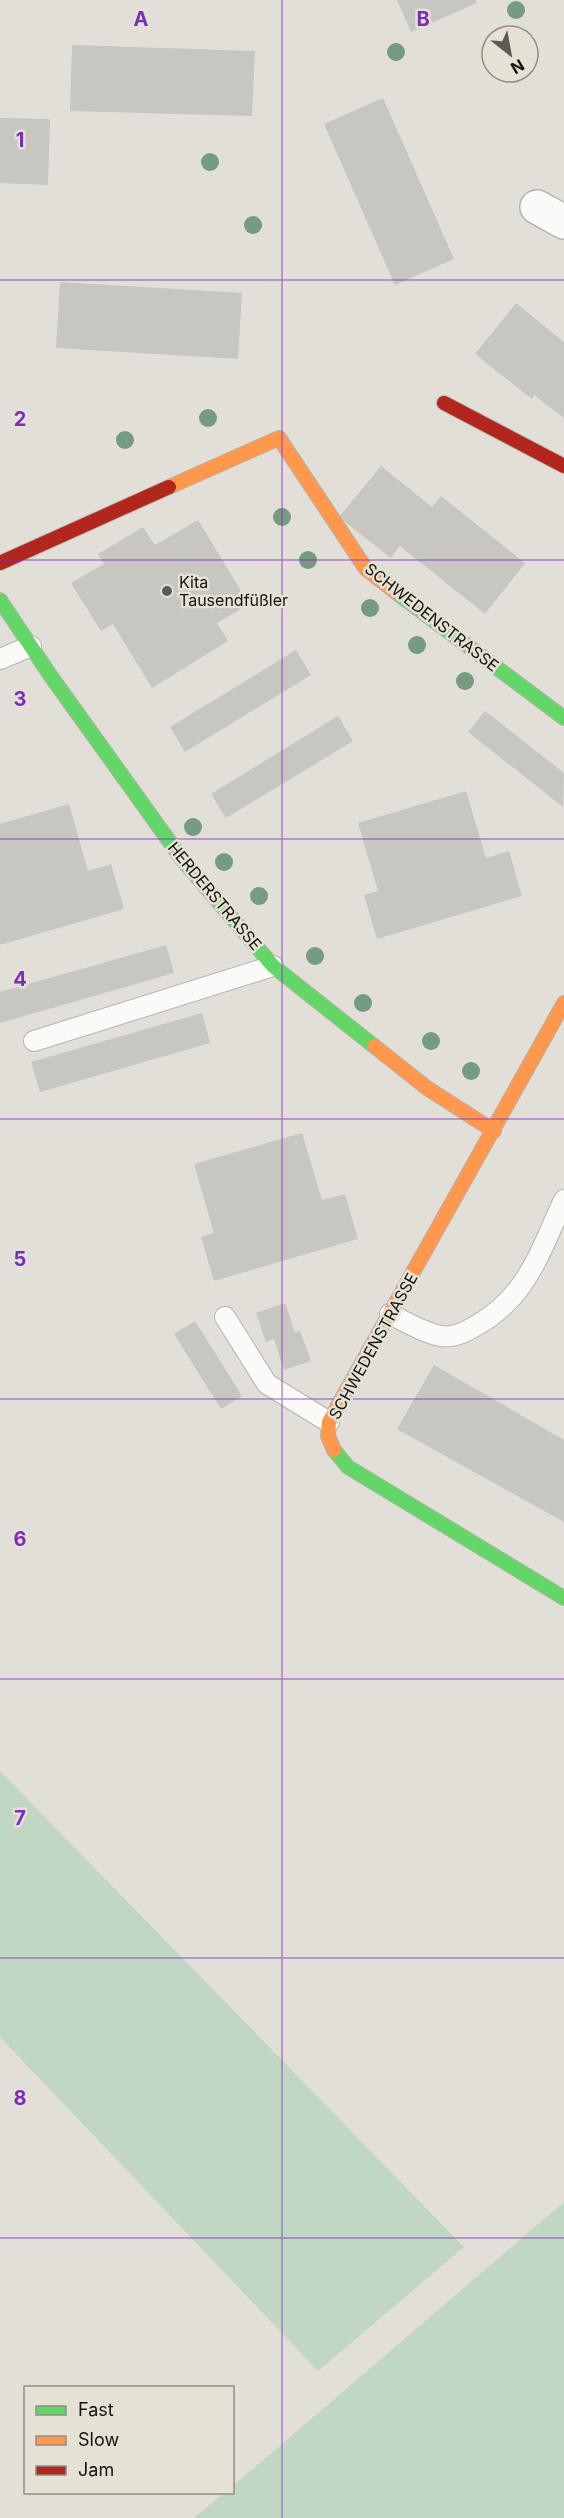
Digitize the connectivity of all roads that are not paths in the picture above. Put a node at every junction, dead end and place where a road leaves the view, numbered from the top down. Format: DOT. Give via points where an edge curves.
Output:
graph roads {
  1 [pos="444,403"];
  2 [pos="564,466"];
  3 [pos="0,563"];
  4 [pos="0,600"];
  5 [pos="31,646"];
  6 [pos="0,659"];
  7 [pos="564,718"];
  8 [pos="273,966"];
  9 [pos="564,1003"];
  10 [pos="34,1041"];
  11 [pos="494,1131"];
  12 [pos="564,1200"];
  13 [pos="390,1314"];
  14 [pos="225,1317"];
  15 [pos="329,1422"];
  16 [pos="564,1598"];
  1 -- 2 [label="street"];
  3 -- 7 [label="street, SCHWEDENSTRASSE" via="279,438 366,569"];
  4 -- 5 [label="street, HERDERSTRASSE"];
  5 -- 6 [label="lane"];
  5 -- 8 [label="street, HERDERSTRASSE" via="182,859"];
  8 -- 10 [label="lane"];
  8 -- 11 [label="street, HERDERSTRASSE" via="427,1088"];
  9 -- 11 [label="street, SCHWEDENSTRASSE"];
  11 -- 13 [label="street, SCHWEDENSTRASSE"];
  12 -- 13 [label="lane" via="525,1284 483,1323 443,1337"];
  13 -- 15 [label="street, SCHWEDENSTRASSE"];
  14 -- 15 [label="lane" via="267,1384"];
  15 -- 16 [label="street, SCHWEDENSTRASSE" via="326,1434 331,1446 348,1467"];
}
